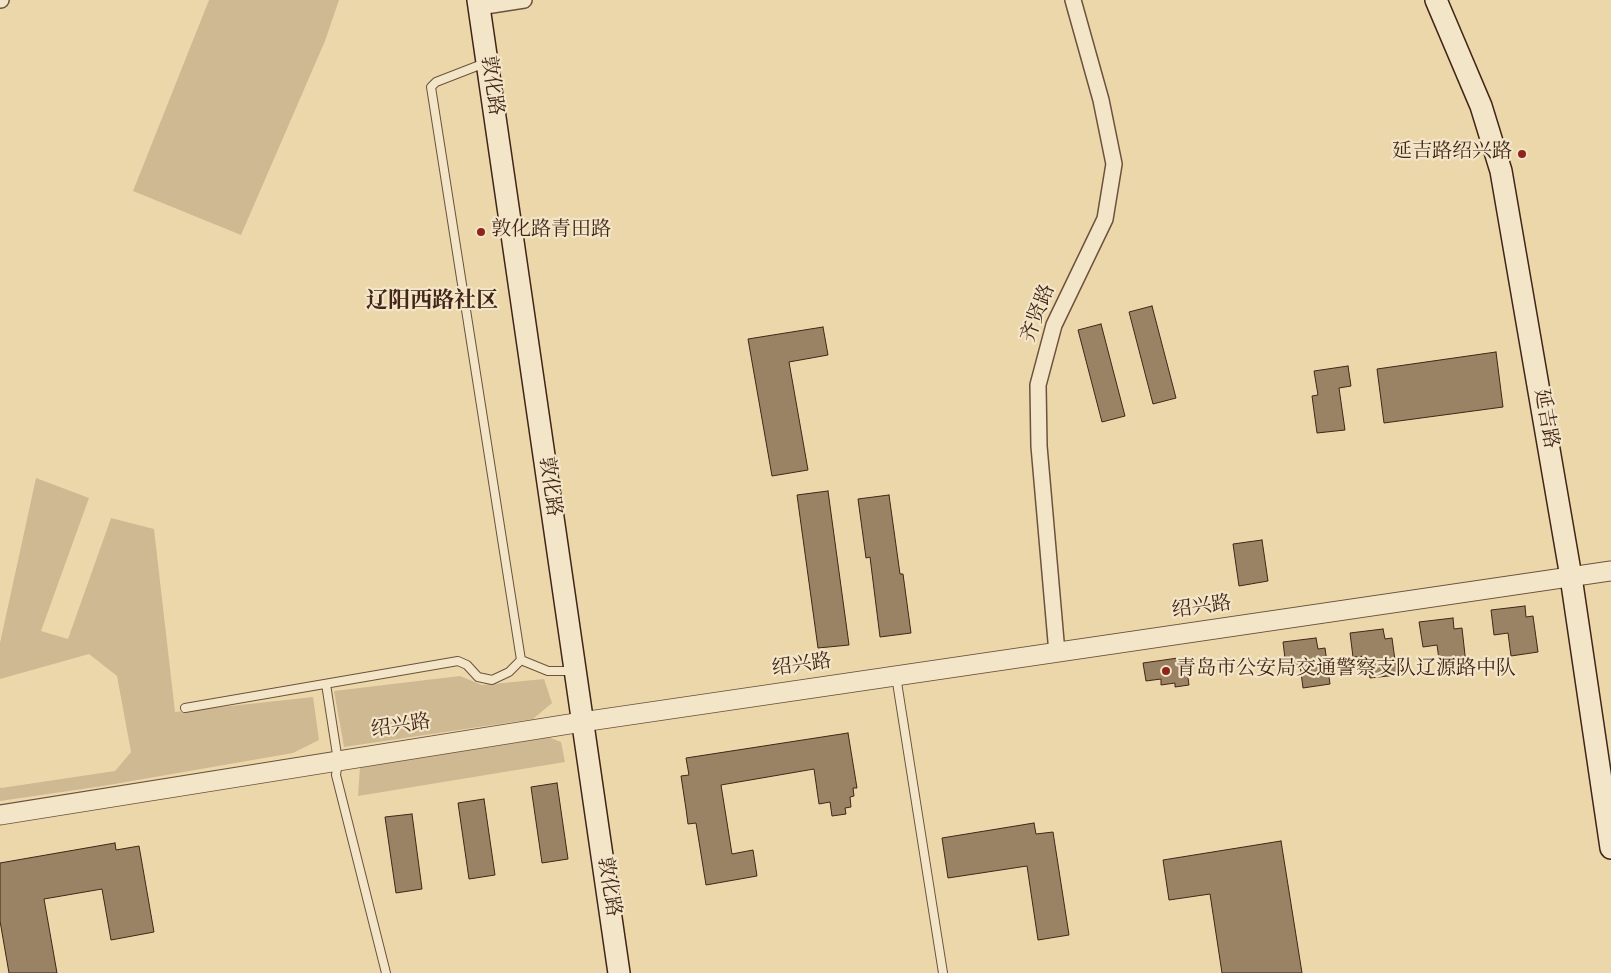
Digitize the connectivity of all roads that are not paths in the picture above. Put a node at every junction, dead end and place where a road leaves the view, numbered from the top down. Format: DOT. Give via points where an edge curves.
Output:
graph roads {
  1 [pos="524,0"];
  2 [pos="1073,0"];
  3 [pos="1436,0"];
  4 [pos="479,3"];
  5 [pos="487,62"];
  6 [pos="1611,571"];
  7 [pos="1571,577"];
  8 [pos="1057,653"];
  9 [pos="521,660"];
  10 [pos="574,671"];
  11 [pos="896,676"];
  12 [pos="326,684"];
  13 [pos="185,708"];
  14 [pos="582,722"];
  15 [pos="338,761"];
  16 [pos="0,815"];
  17 [pos="1609,824"];
  18 [pos="1611,848"];
  19 [pos="386,973"];
  20 [pos="620,973"];
  21 [pos="943,973"];
  1 -- 4 [label="street"];
  2 -- 8 [label="street, 齐贤路" via="1101,100 1114,164 1105,218 1054,324 1038,386 1039,446"];
  3 -- 7 [label="main road, 延吉路" via="1481,106 1501,171"];
  4 -- 5 [label="main road, 敦化路"];
  5 -- 9 [label="lane" via="436,82 431,87"];
  5 -- 10 [label="main road, 敦化路"];
  6 -- 7 [label="street, 绍兴路"];
  7 -- 8 [label="street, 绍兴路"];
  7 -- 17 [label="main road, 延吉路"];
  8 -- 11 [label="street, 绍兴路"];
  9 -- 10 [label="lane" via="548,671"];
  9 -- 12 [label="lane" via="509,672 492,680 478,677 458,661"];
  10 -- 14 [label="main road, 敦化路"];
  11 -- 14 [label="street, 绍兴路"];
  11 -- 21 [label="lane"];
  12 -- 13 [label="lane"];
  12 -- 15 [label="lane"];
  14 -- 15 [label="street, 绍兴路"];
  14 -- 20 [label="main road, 敦化路"];
  15 -- 16 [label="street, 绍兴路"];
  15 -- 19 [label="lane" via="336,775"];
  17 -- 18 [label="main road, 延吉路"];
}
